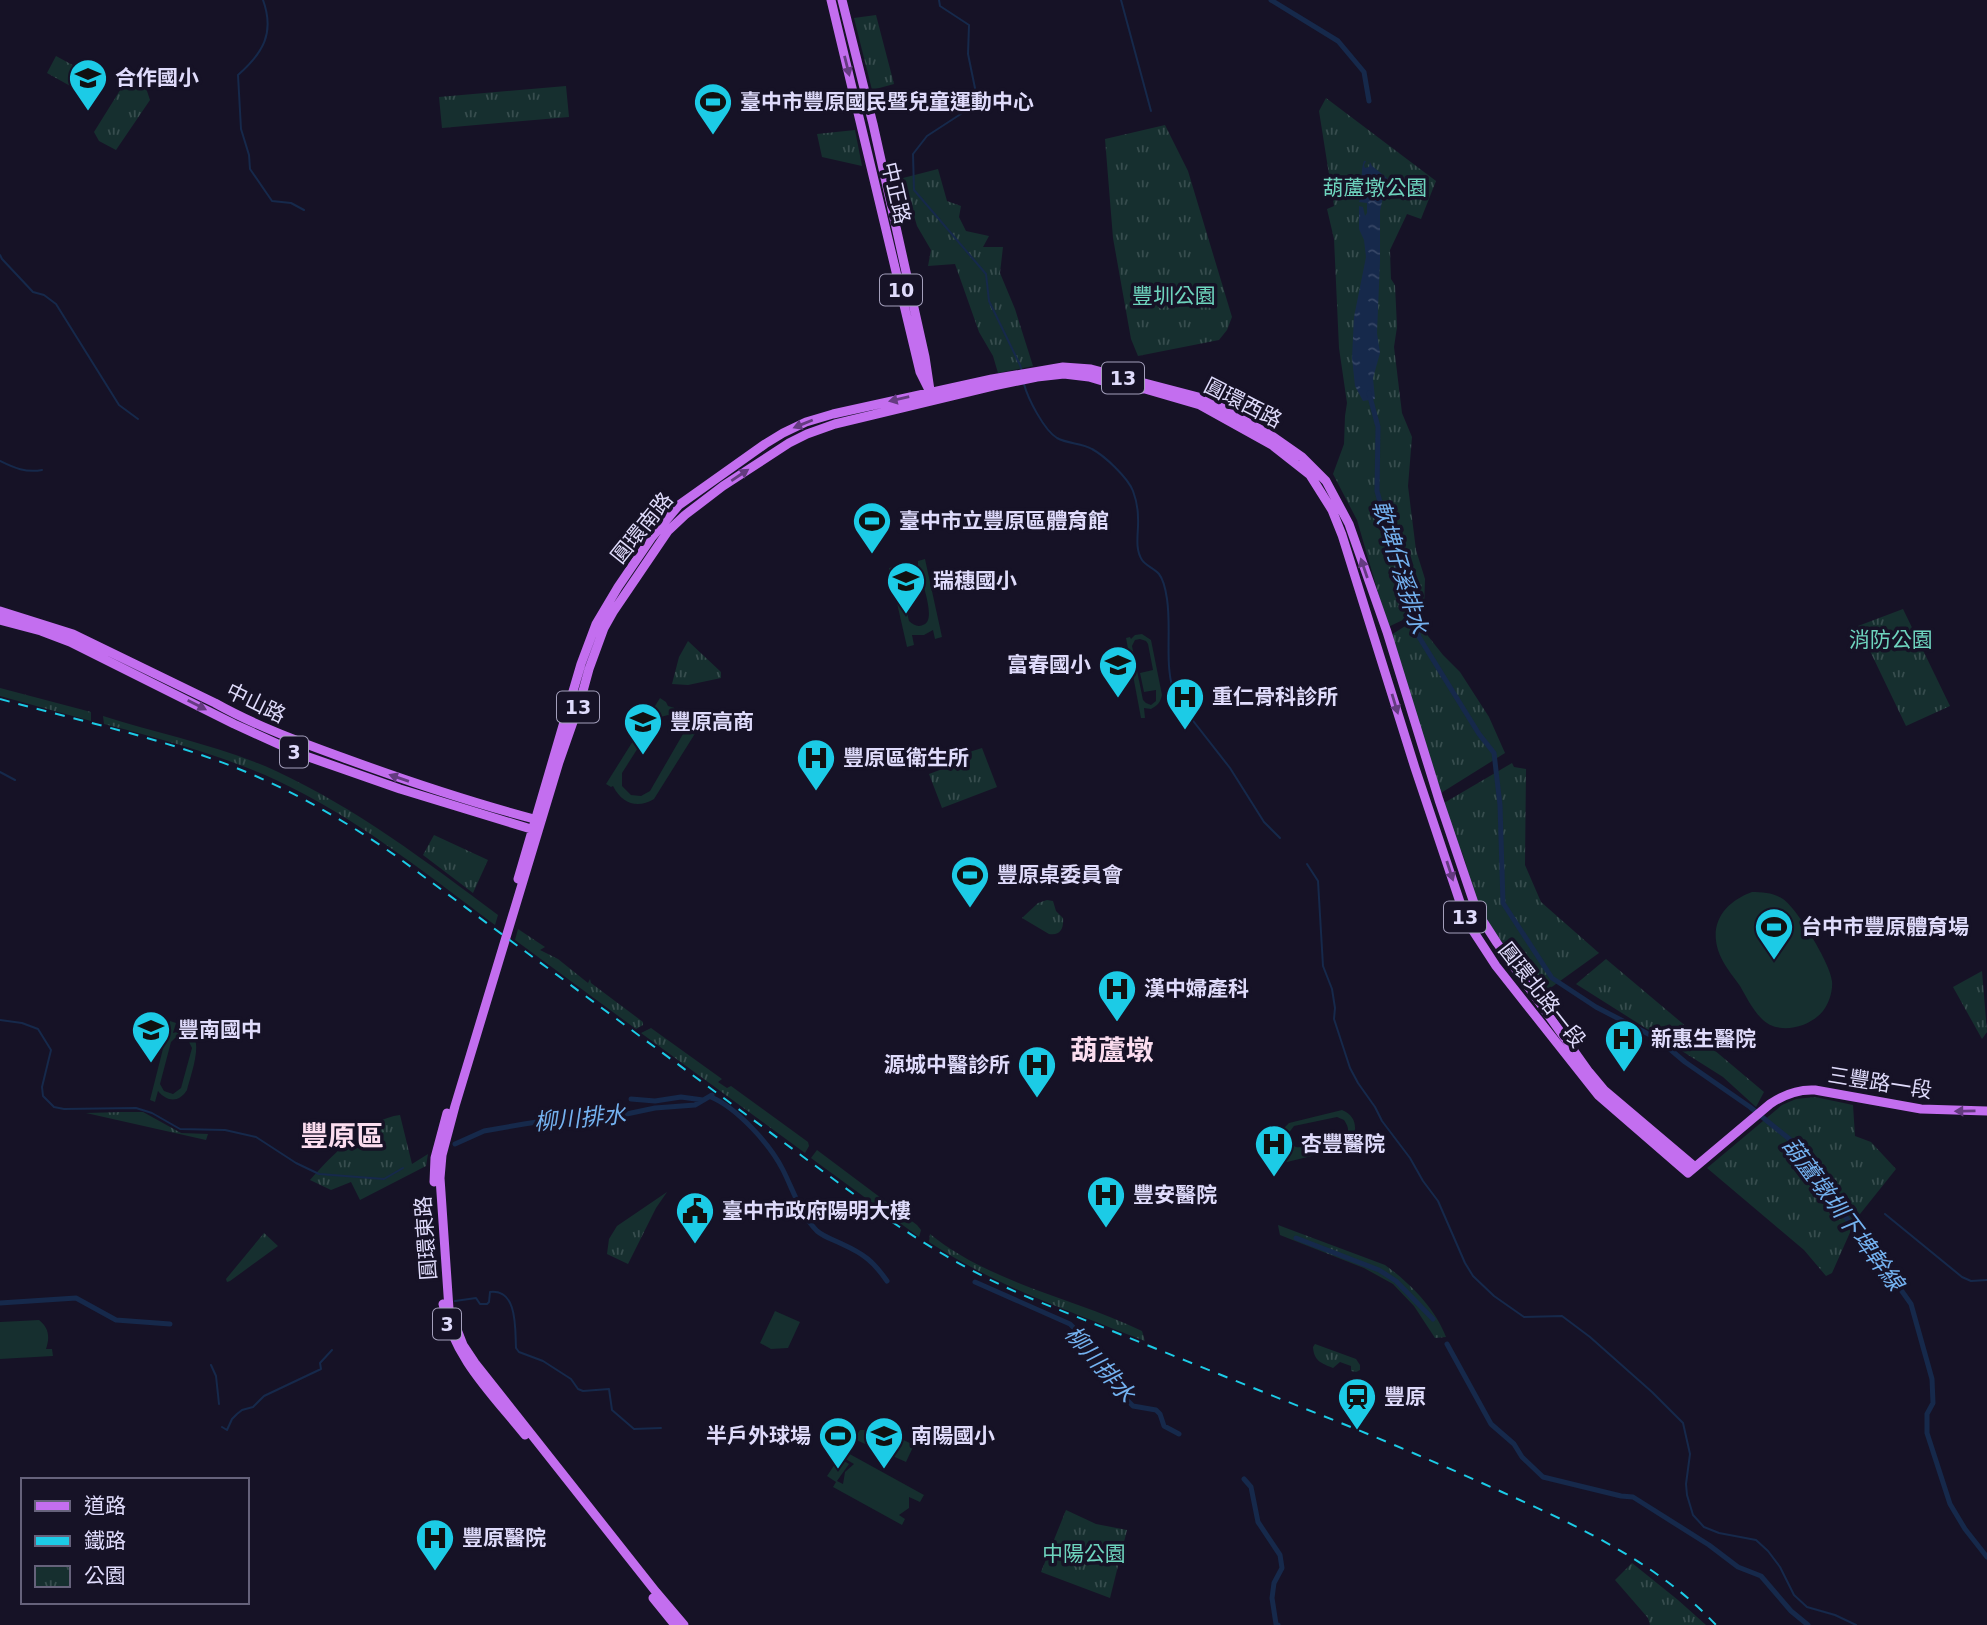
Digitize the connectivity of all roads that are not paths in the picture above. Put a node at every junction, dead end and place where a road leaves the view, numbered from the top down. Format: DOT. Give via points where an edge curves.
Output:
graph roads {
  1 [pos="831,0"];
  2 [pos="842,0"];
  3 [pos="931,397"];
  4 [pos="0,611"];
  5 [pos="0,620"];
  6 [pos="1387,632"];
  7 [pos="1375,639"];
  8 [pos="535,825"];
  9 [pos="1987,1111"];
  10 [pos="1692,1170"];
  11 [pos="675,1625"];
  12 [pos="684,1625"];
  1 -- 3 [label="main road, 中正路 / 10, one-way" via="920,372"];
  2 -- 3 [label="main road, 中正路 / 10" via="887,184"];
  6 -- 3 [label="main road, 圓環西路 / 13, one-way" via="1349,524 1326,481 1302,457 1221,406 1091,369 1063,368 992,379"];
  3 -- 7 [label="main road, 圓環西路 / 13" via="1064,374 1145,389 1210,410 1280,450 1318,486 1342,535"];
  3 -- 8 [label="main road, 圓環南路 / 13" via="807,433 723,486 665,534 604,628"];
  8 -- 4 [label="main road, 中山路 / 3, one-way" via="305,744 237,716 73,634"];
  5 -- 8 [label="main road, 中山路 / 3, one-way" via="70,642 300,754 400,789"];
  6 -- 10 [label="main road, 圓環北路一段 / 13" via="1477,912 1604,1090"];
  7 -- 10 [label="main road, 圓環北路一段 / 13, one-way" via="1460,902 1477,938 1598,1094"];
  8 -- 11 [label="main road, 圓環東路 / 3" via="435,1158 444,1312 470,1367"];
  8 -- 12 [label="main road, 圓環東路 / 3" via="442,1155 449,1309 475,1363"];
  9 -- 10 [label="main road, 三豐路一段, one-way" via="1920,1109 1797,1091 1770,1104"];
}
